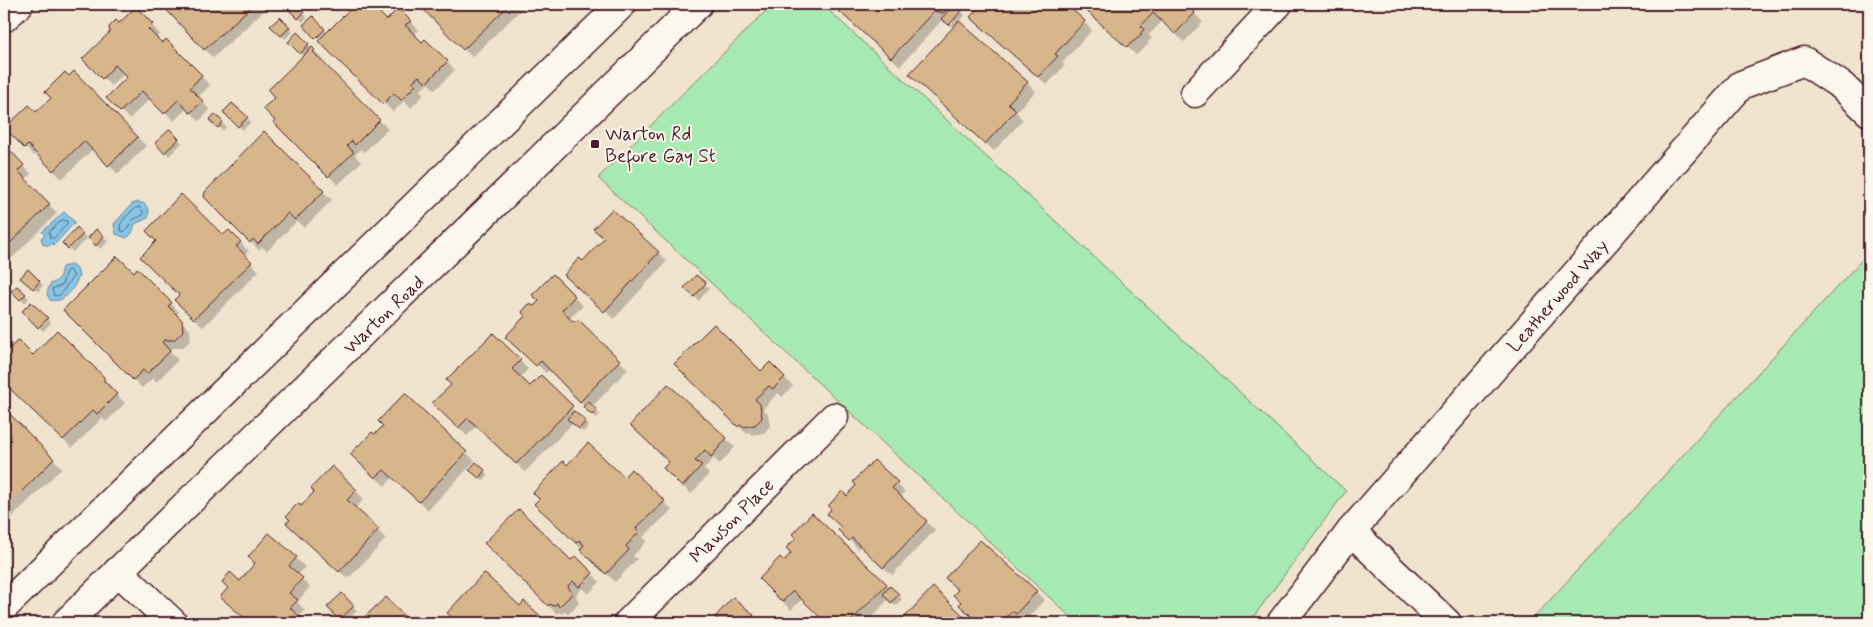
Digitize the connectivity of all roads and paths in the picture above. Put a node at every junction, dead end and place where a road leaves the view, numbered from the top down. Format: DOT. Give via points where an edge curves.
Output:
graph roads {
  1 [pos="18,4"];
  2 [pos="622,4"];
  3 [pos="698,4"];
  4 [pos="1278,4"];
  5 [pos="4,18"];
  6 [pos="1195,93"];
  7 [pos="1869,112"];
  8 [pos="834,417"];
  9 [pos="1351,531"];
  10 [pos="118,571"];
  11 [pos="4,607"];
  12 [pos="66,623"];
  13 [pos="173,623"];
  14 [pos="628,623"];
  15 [pos="1280,623"];
  16 [pos="1447,623"];
  1 -- 5 [label="main road"];
  2 -- 11 [label="main road"];
  3 -- 10 [label="main road, Warton Road"];
  4 -- 6 [label="main road"];
  7 -- 9 [label="main road, Leatherwood Way" via="1842,86 1804,61 1741,84"];
  8 -- 14 [label="main road, Mawson Place"];
  9 -- 15 [label="main road, Leatherwood Way"];
  9 -- 16 [label="main road"];
  10 -- 12 [label="main road, Warton Road"];
  10 -- 13 [label="main road"];
}
